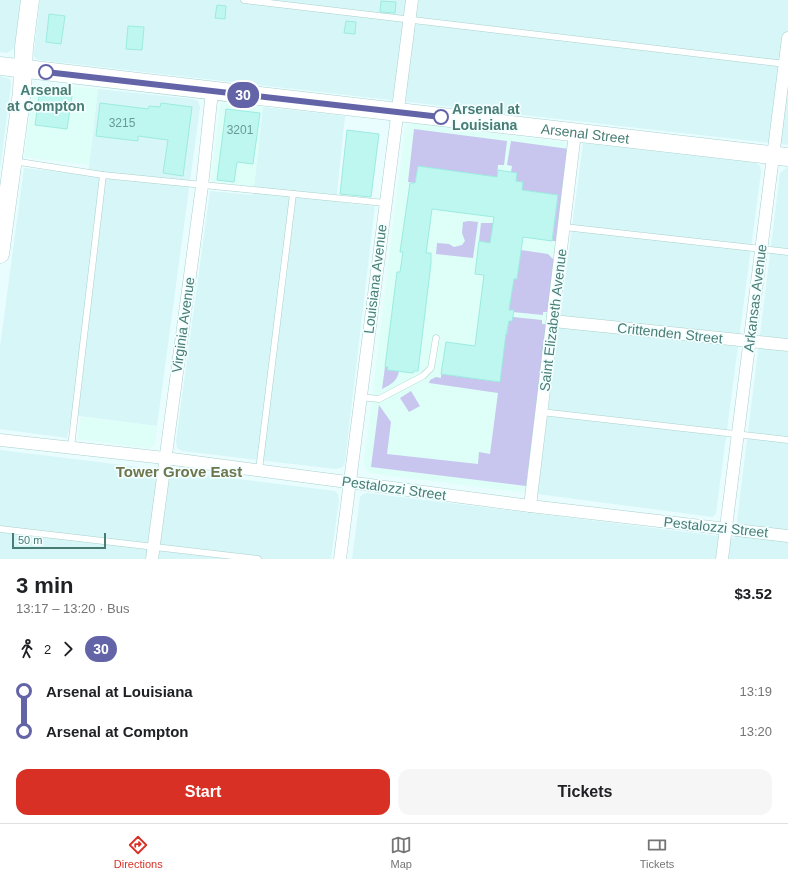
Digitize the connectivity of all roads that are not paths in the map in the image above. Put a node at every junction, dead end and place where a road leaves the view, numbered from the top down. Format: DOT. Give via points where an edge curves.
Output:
graph roads {
  1 [pos="30,0"];
  2 [pos="244,0"];
  3 [pos="412,0"];
  4 [pos="409,19"];
  5 [pos="788,38"];
  6 [pos="786,64"];
  7 [pos="0,66"];
  8 [pos="23,69"];
  9 [pos="212,91"];
  10 [pos="398,112"];
  11 [pos="576,133"];
  12 [pos="780,156"];
  13 [pos="12,161"];
  14 [pos="102,175"];
  15 [pos="202,186"];
  16 [pos="293,194"];
  17 [pos="385,203"];
  18 [pos="564,227"];
  19 [pos="762,249"];
  20 [pos="788,252"];
  21 [pos="0,254"];
  22 [pos="552,321"];
  23 [pos="436,338"];
  24 [pos="750,341"];
  25 [pos="788,345"];
  26 [pos="360,397"];
  27 [pos="541,412"];
  28 [pos="738,434"];
  29 [pos="0,440"];
  30 [pos="788,440"];
  31 [pos="71,447"];
  32 [pos="165,458"];
  33 [pos="259,470"];
  34 [pos="350,481"];
  35 [pos="530,506"];
  36 [pos="0,529"];
  37 [pos="726,529"];
  38 [pos="788,536"];
  39 [pos="153,546"];
  40 [pos="152,559"];
  41 [pos="258,559"];
  42 [pos="340,559"];
  43 [pos="722,559"];
  1 -- 8 [label="main road"];
  2 -- 4 [label="lane"];
  3 -- 4 [label="street, Louisiana Avenue"];
  4 -- 6 [label="lane"];
  4 -- 10 [label="street, Louisiana Avenue"];
  5 -- 6 [label="street, Arkansas Avenue"];
  6 -- 12 [label="street, Arkansas Avenue"];
  7 -- 8 [label="main road, Arsenal Street"];
  8 -- 9 [label="main road, Arsenal Street"];
  8 -- 13 [label="main road"];
  9 -- 10 [label="main road, Arsenal Street"];
  9 -- 15 [label="street, Virginia Avenue"];
  10 -- 11 [label="main road, Arsenal Street"];
  10 -- 17 [label="street, Louisiana Avenue"];
  11 -- 12 [label="main road, Arsenal Street"];
  11 -- 18 [label="street, Saint Elizabeth Avenue"];
  12 -- 19 [label="street, Arkansas Avenue"];
  13 -- 14 [label="lane"];
  13 -- 21 [label="main road"];
  14 -- 15 [label="lane"];
  14 -- 31 [label="lane"];
  15 -- 16 [label="lane"];
  15 -- 32 [label="street, Virginia Avenue"];
  16 -- 17 [label="lane"];
  16 -- 33 [label="lane"];
  17 -- 26 [label="street, Louisiana Avenue"];
  18 -- 19 [label="lane"];
  18 -- 22 [label="street, Saint Elizabeth Avenue"];
  19 -- 20 [label="lane"];
  19 -- 24 [label="street, Arkansas Avenue"];
  22 -- 24 [label="street, Crittenden Street"];
  22 -- 27 [label="street, Saint Elizabeth Avenue"];
  23 -- 26 [label="lane" via="431,368 423,376 379,399"];
  24 -- 25 [label="street, Crittenden Street"];
  24 -- 28 [label="street, Arkansas Avenue"];
  26 -- 34 [label="street, Louisiana Avenue"];
  27 -- 28 [label="lane"];
  27 -- 35 [label="street, Saint Elizabeth Avenue"];
  28 -- 30 [label="lane"];
  28 -- 37 [label="street, Arkansas Avenue"];
  29 -- 31 [label="street, Pestalozzi Street"];
  31 -- 32 [label="street, Pestalozzi Street"];
  32 -- 33 [label="street, Pestalozzi Street"];
  32 -- 39 [label="street, Virginia Avenue"];
  33 -- 34 [label="street, Pestalozzi Street"];
  34 -- 35 [label="street, Pestalozzi Street"];
  34 -- 42 [label="street, Louisiana Avenue"];
  35 -- 37 [label="street, Pestalozzi Street"];
  36 -- 39 [label="lane"];
  37 -- 38 [label="street, Pestalozzi Street"];
  37 -- 43 [label="street, Arkansas Avenue"];
  39 -- 40 [label="street, Virginia Avenue"];
  39 -- 41 [label="lane"];
}
